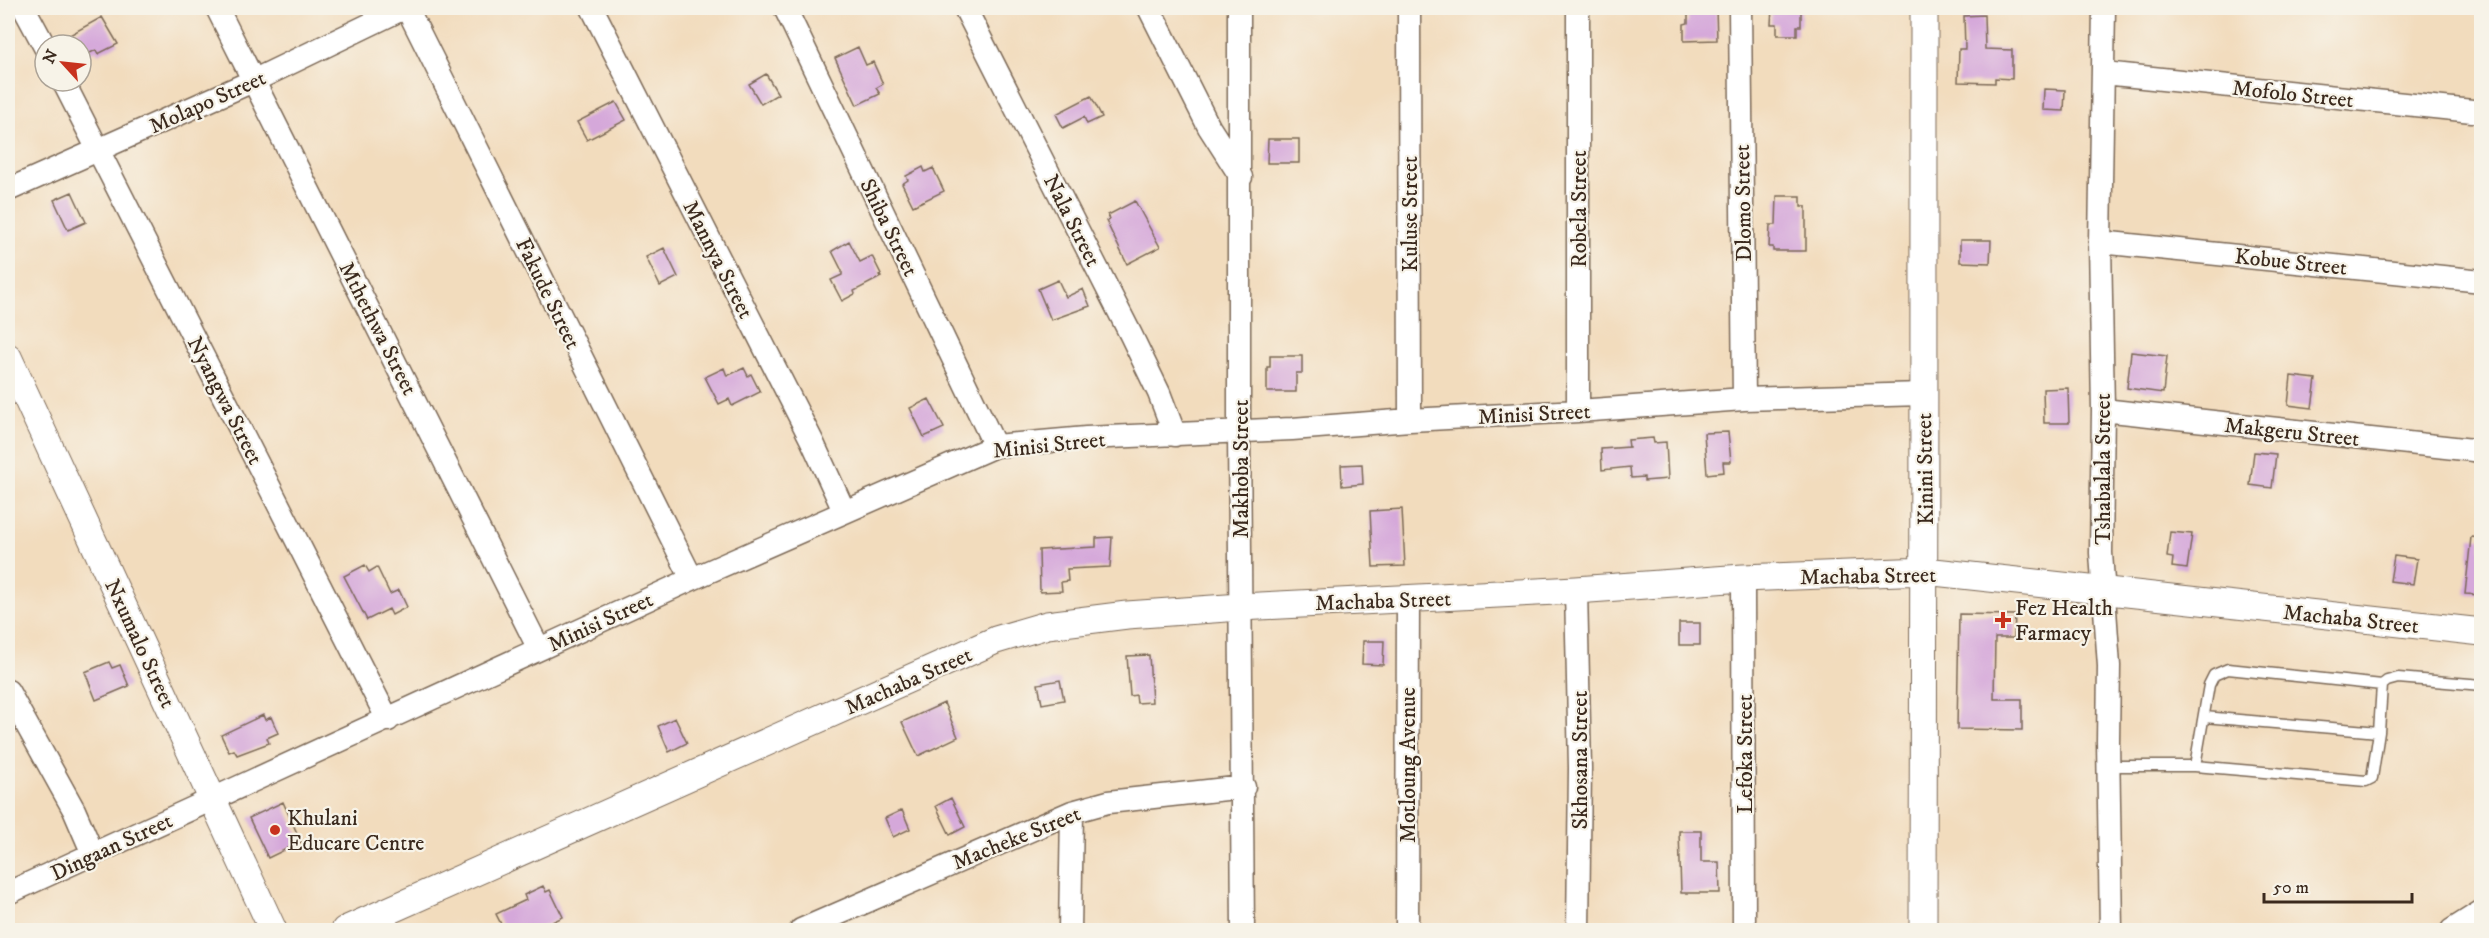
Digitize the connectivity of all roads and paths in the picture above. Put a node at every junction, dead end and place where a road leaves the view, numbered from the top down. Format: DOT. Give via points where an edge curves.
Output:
graph roads {
  1 [pos="24,8"];
  2 [pos="217,8"];
  3 [pos="405,8"];
  4 [pos="592,8"];
  5 [pos="785,8"];
  6 [pos="965,8"];
  7 [pos="1149,8"];
  8 [pos="1239,8"];
  9 [pos="1409,8"];
  10 [pos="1578,8"];
  11 [pos="1740,8"];
  12 [pos="1924,8"];
  13 [pos="2104,8"];
  14 [pos="37,33"];
  15 [pos="2104,73"];
  16 [pos="255,80"];
  17 [pos="69,93"];
  18 [pos="2481,112"];
  19 [pos="98,148"];
  20 [pos="1241,177"];
  21 [pos="8,190"];
  22 [pos="2100,242"];
  23 [pos="2481,281"];
  24 [pos="8,357"];
  25 [pos="1923,394"];
  26 [pos="1744,399"];
  27 [pos="2103,410"];
  28 [pos="1578,411"];
  29 [pos="1410,420"];
  30 [pos="1239,432"];
  31 [pos="1175,435"];
  32 [pos="995,446"];
  33 [pos="2481,451"];
  34 [pos="844,511"];
  35 [pos="1925,571"];
  36 [pos="1743,578"];
  37 [pos="692,579"];
  38 [pos="1576,590"];
  39 [pos="2105,590"];
  40 [pos="1408,600"];
  41 [pos="1241,607"];
  42 [pos="2481,632"];
  43 [pos="539,649"];
  44 [pos="2382,685"];
  45 [pos="2481,685"];
  46 [pos="8,691"];
  47 [pos="2204,717"];
  48 [pos="388,720"];
  49 [pos="2379,732"];
  50 [pos="2108,766"];
  51 [pos="2195,766"];
  52 [pos="1244,788"];
  53 [pos="213,798"];
  54 [pos="1072,812"];
  55 [pos="93,854"];
  56 [pos="8,893"];
  57 [pos="2481,911"];
  58 [pos="273,930"];
  59 [pos="345,930"];
  60 [pos="801,930"];
  61 [pos="1070,930"];
  62 [pos="1243,930"];
  63 [pos="1407,930"];
  64 [pos="1578,930"];
  65 [pos="1744,930"];
  66 [pos="1923,930"];
  67 [pos="2110,930"];
  68 [pos="2452,930"];
  1 -- 14 [label="street"];
  2 -- 16 [label="street, Mthethwa Street"];
  3 -- 16 [label="street, Molapo Street"];
  3 -- 37 [label="street, Fakude Street"];
  4 -- 34 [label="street, Mannya Street"];
  5 -- 32 [label="street, Shiba Street"];
  6 -- 31 [label="street, Nala Street" via="1131,335"];
  7 -- 20 [label="street" via="1209,127"];
  8 -- 20 [label="street, Makhoba Street"];
  9 -- 29 [label="street, Kuluse Street"];
  10 -- 28 [label="street, Robela Street"];
  11 -- 26 [label="street, Dlomo Street"];
  12 -- 25 [label="street, Kinini Street"];
  13 -- 15 [label="street, Tshabalala Street"];
  15 -- 18 [label="street, Mofolo Street"];
  15 -- 22 [label="street, Tshabalala Street"];
  16 -- 19 [label="street, Molapo Street"];
  16 -- 43 [label="street, Mthethwa Street"];
  17 -- 19 [label="street, Nyangwa Street"];
  19 -- 21 [label="street, Molapo Street"];
  19 -- 48 [label="street, Nyangwa Street"];
  20 -- 30 [label="street, Makhoba Street"];
  22 -- 23 [label="street, Kobue Street"];
  22 -- 27 [label="street, Tshabalala Street"];
  24 -- 53 [label="street, Nxumalo Street"];
  25 -- 26 [label="street, Minisi Street"];
  25 -- 35 [label="street, Kinini Street"];
  26 -- 28 [label="street, Minisi Street"];
  27 -- 33 [label="street, Makgeru Street"];
  27 -- 39 [label="street, Tshabalala Street" via="2101,553"];
  28 -- 29 [label="street, Minisi Street"];
  29 -- 30 [label="street, Minisi Street"];
  30 -- 31 [label="street, Minisi Street"];
  30 -- 41 [label="street, Makhoba Street"];
  31 -- 32 [label="street, Minisi Street"];
  32 -- 34 [label="street, Minisi Street"];
  34 -- 37 [label="street, Minisi Street"];
  35 -- 36 [label="street, Machaba Street"];
  35 -- 39 [label="street, Machaba Street"];
  35 -- 66 [label="street, Kinini Street"];
  36 -- 38 [label="street, Machaba Street"];
  36 -- 65 [label="street, Lefoka Street"];
  37 -- 43 [label="street, Minisi Street"];
  38 -- 40 [label="street, Machaba Street"];
  38 -- 64 [label="street, Skhosana Street" via="1581,768"];
  39 -- 42 [label="street, Machaba Street"];
  39 -- 50 [label="street, Tshabalala Street"];
  40 -- 41 [label="street, Machaba Street"];
  40 -- 63 [label="street, Motloung Avenue"];
  41 -- 52 [label="street, Makhoba Street"];
  41 -- 59 [label="street, Machaba Street" via="1047,625 996,640"];
  43 -- 48 [label="street, Minisi Street"];
  44 -- 45 [label="lane" via="2398,678"];
  44 -- 47 [label="lane" via="2228,669 2214,675 2209,685"];
  44 -- 49 [label="lane"];
  46 -- 55 [label="street" via="74,810"];
  47 -- 49 [label="lane"];
  47 -- 51 [label="lane"];
  48 -- 53 [label="street, Minisi Street"];
  49 -- 51 [label="lane" via="2372,778 2366,781"];
  50 -- 51 [label="lane"];
  50 -- 67 [label="street, Tshabalala Street"];
  52 -- 54 [label="street, Macheke Street" via="1108,802"];
  52 -- 62 [label="street, Makhoba Street"];
  53 -- 55 [label="street, Dingaan Street"];
  53 -- 58 [label="street, Nxumalo Street"];
  54 -- 60 [label="street, Macheke Street"];
  54 -- 61 [label="street"];
  55 -- 56 [label="street, Dingaan Street"];
  57 -- 68 [label="street"];
}
